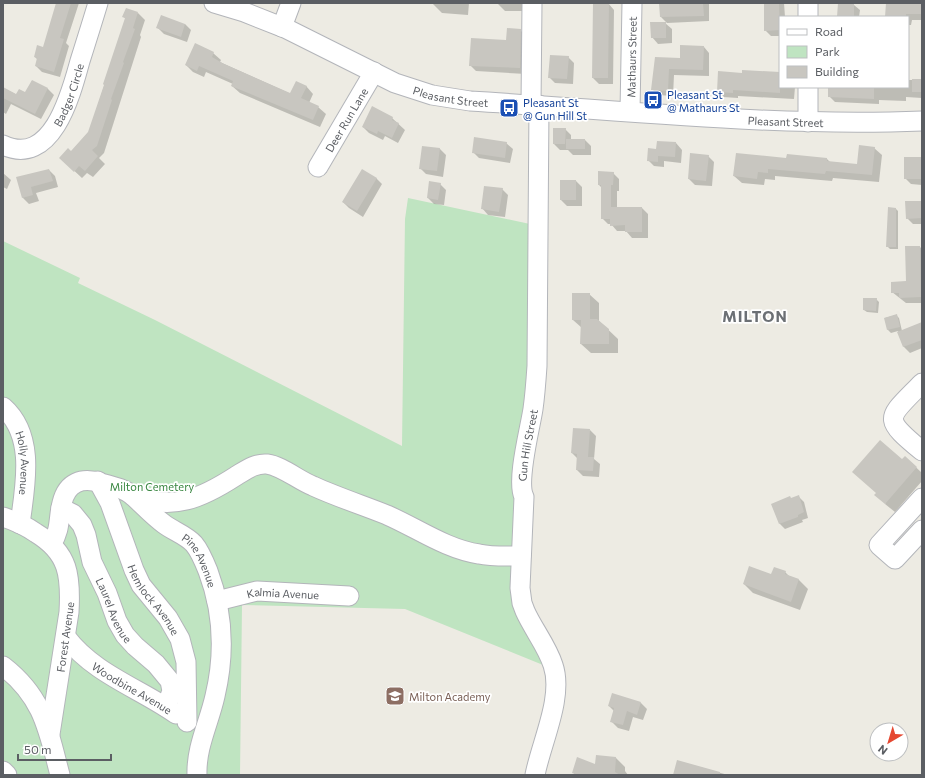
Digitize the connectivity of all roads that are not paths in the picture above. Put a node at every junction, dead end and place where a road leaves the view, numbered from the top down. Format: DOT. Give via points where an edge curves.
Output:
graph roads {
  1 [pos="98,3"];
  2 [pos="214,3"];
  3 [pos="291,3"];
  4 [pos="532,3"];
  5 [pos="632,3"];
  6 [pos="808,3"];
  7 [pos="808,16"];
  8 [pos="282,27"];
  9 [pos="374,72"];
  10 [pos="808,88"];
  11 [pos="535,105"];
  12 [pos="630,111"];
  13 [pos="922,121"];
  14 [pos="808,122"];
  15 [pos="3,145"];
  16 [pos="318,167"];
  17 [pos="922,383"];
  18 [pos="3,407"];
  19 [pos="922,451"];
  20 [pos="98,482"];
  21 [pos="133,496"];
  22 [pos="922,498"];
  23 [pos="61,508"];
  24 [pos="12,520"];
  25 [pos="922,530"];
  26 [pos="52,543"];
  27 [pos="521,556"];
  28 [pos="349,596"];
  29 [pos="217,601"];
  30 [pos="66,637"];
  31 [pos="3,666"];
  32 [pos="179,686"];
  33 [pos="166,707"];
  34 [pos="187,722"];
  35 [pos="50,734"];
  36 [pos="203,734"];
  37 [pos="3,771"];
  38 [pos="7,775"];
  39 [pos="60,775"];
  40 [pos="197,775"];
  41 [pos="535,775"];
  1 -- 15 [label="street, Badger Circle" via="69,98 55,126 45,138 33,146 13,149"];
  2 -- 8 [label="street, Pleasant Street"];
  3 -- 8 [label="street"];
  4 -- 11 [label="street, Gun Hill Street"];
  5 -- 12 [label="street, Mathaurs Street"];
  6 -- 7 [label="street"];
  8 -- 9 [label="street, Pleasant Street"];
  9 -- 11 [label="street, Pleasant Street" via="408,88 444,98"];
  9 -- 16 [label="street, Deer Run Lane"];
  10 -- 14 [label="street"];
  11 -- 12 [label="street, Pleasant Street"];
  11 -- 27 [label="street, Gun Hill Street" via="537,366 533,409 522,473 521,492 524,497"];
  12 -- 14 [label="street, Pleasant Street"];
  13 -- 14 [label="street, Pleasant Street"];
  17 -- 19 [label="street" via="895,411 892,420 900,432"];
  18 -- 24 [label="street, Holly Avenue" via="17,425 25,452 26,477"];
  20 -- 21 [label="street, Pine Avenue"];
  20 -- 23 [label="street, Pine Avenue" via="78,481 65,494"];
  20 -- 32 [label="street, Hemlock Avenue" via="110,503 141,585 170,621 180,639 186,662"];
  21 -- 27 [label="street" via="168,504 186,501 212,491 254,466 265,464 277,467 312,486 385,514 459,549 479,554"];
  21 -- 29 [label="street, Pine Avenue" via="156,518 194,544 202,557"];
  22 -- 25 [label="street" via="879,545 895,559"];
  23 -- 26 [label="street, Pine Avenue" via="59,527"];
  23 -- 32 [label="street, Laurel Avenue" via="73,514 82,525 92,562 121,628 130,641 162,669 170,681"];
  24 -- 26 [label="street"];
  26 -- 30 [label="street, Forest Avenue" via="64,560 69,585 70,612"];
  27 -- 41 [label="street, Gun Hill Street" via="522,603 556,673 550,722"];
  28 -- 29 [label="street, Kalmia Avenue" via="257,591"];
  29 -- 36 [label="street, Pine Avenue" via="221,636 219,671"];
  30 -- 33 [label="street, Woodbine Avenue" via="82,655 103,671"];
  30 -- 35 [label="street, Forest Avenue"];
  31 -- 35 [label="street" via="32,695 42,711"];
  32 -- 33 [label="street"];
  32 -- 34 [label="street, Hemlock Avenue"];
  33 -- 34 [label="street, Woodbine Avenue"];
  34 -- 36 [label="street, Woodbine Avenue"];
  35 -- 39 [label="street"];
  36 -- 40 [label="street, Pine Avenue" via="198,754"];
  37 -- 38 [label="street"];
}
